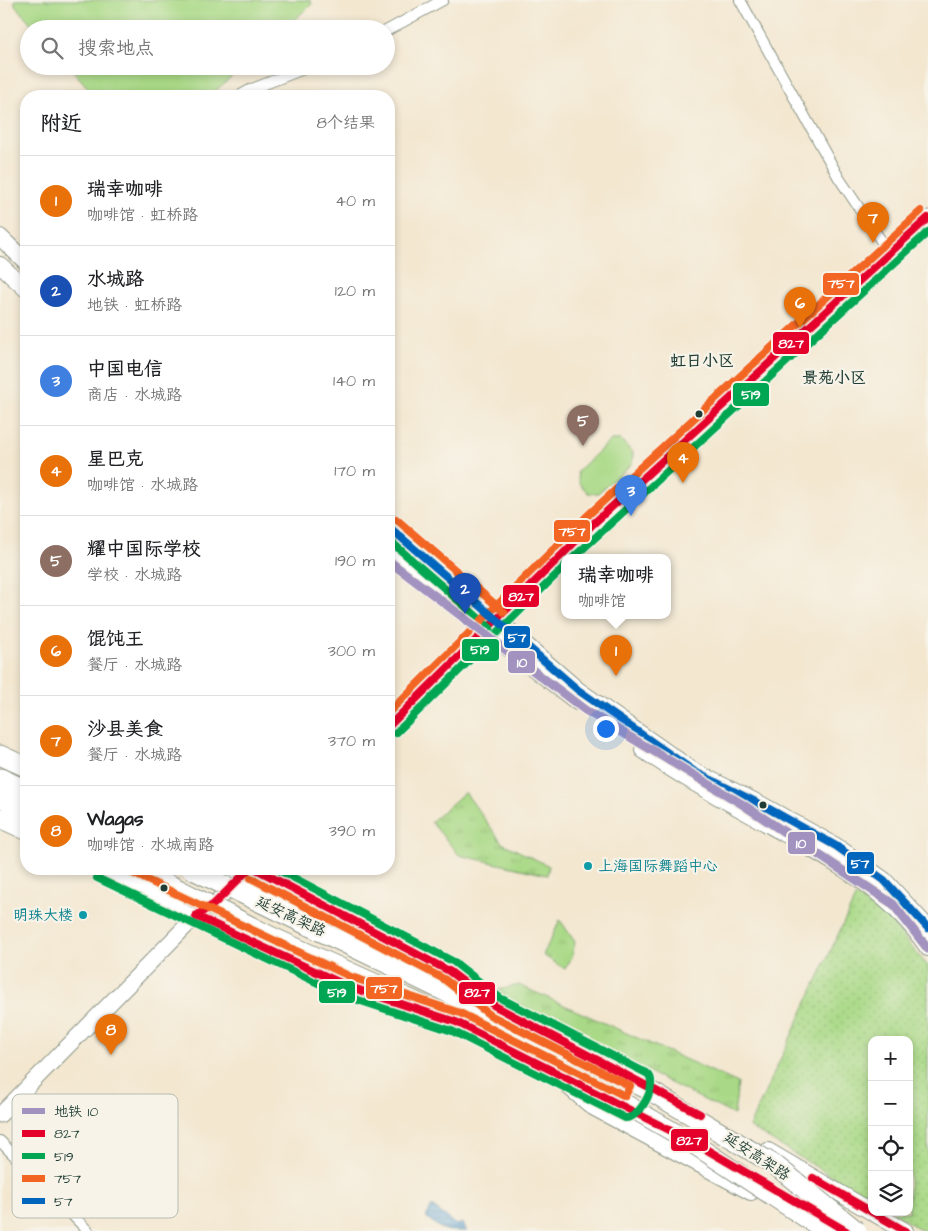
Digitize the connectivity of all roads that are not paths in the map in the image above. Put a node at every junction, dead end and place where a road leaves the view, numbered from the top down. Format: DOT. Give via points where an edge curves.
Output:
graph roads {
  1 [pos="443,0"];
  2 [pos="740,0"];
  3 [pos="395,26"];
  4 [pos="288,75"];
  5 [pos="250,90"];
  6 [pos="928,218"];
  7 [pos="0,237"];
  8 [pos="890,254"];
  9 [pos="20,256"];
  10 [pos="0,265"];
  11 [pos="20,283"];
  12 [pos="395,533"];
  13 [pos="395,554"];
  14 [pos="564,554"];
  15 [pos="561,557"];
  16 [pos="492,626"];
  17 [pos="395,720"];
  18 [pos="0,747"];
  19 [pos="0,755"];
  20 [pos="20,757"];
  21 [pos="0,764"];
  22 [pos="20,764"];
  23 [pos="20,773"];
  24 [pos="0,778"];
  25 [pos="20,787"];
  26 [pos="0,797"];
  27 [pos="0,804"];
  28 [pos="20,807"];
  29 [pos="0,819"];
  30 [pos="20,822"];
  31 [pos="20,825"];
  32 [pos="113,875"];
  33 [pos="119,875"];
  34 [pos="152,875"];
  35 [pos="153,875"];
  36 [pos="204,875"];
  37 [pos="239,875"];
  38 [pos="247,875"];
  39 [pos="248,875"];
  40 [pos="267,875"];
  41 [pos="214,904"];
  42 [pos="196,916"];
  43 [pos="928,928"];
  44 [pos="270,936"];
  45 [pos="928,948"];
  46 [pos="421,978"];
  47 [pos="495,1006"];
  48 [pos="456,1022"];
  49 [pos="546,1068"];
  50 [pos="643,1082"];
  51 [pos="21,1094"];
  52 [pos="12,1103"];
  53 [pos="629,1109"];
  54 [pos="0,1115"];
  55 [pos="0,1141"];
  56 [pos="12,1153"];
  57 [pos="868,1210"];
  58 [pos="879,1216"];
  59 [pos="75,1218"];
  60 [pos="88,1231"];
  61 [pos="825,1231"];
  62 [pos="846,1231"];
  63 [pos="857,1231"];
  64 [pos="905,1231"];
  1 -- 3 [label="street"];
  2 -- 8 [label="street" via="838,178"];
  4 -- 5 [label="street"];
  6 -- 8 [label="street"];
  7 -- 9 [label="main road"];
  8 -- 14 [label="street"];
  10 -- 11 [label="main road"];
  12 -- 16 [label="main road"];
  13 -- 16 [label="main road"];
  15 -- 16 [label="street"];
  16 -- 17 [label="street"];
  16 -- 43 [label="main road" via="695,772 762,804 836,846 884,880"];
  16 -- 45 [label="main road" via="572,699 677,774 840,864 868,883"];
  18 -- 20 [label="main road"];
  19 -- 22 [label="highway"];
  21 -- 23 [label="main road"];
  24 -- 25 [label="highway"];
  26 -- 28 [label="highway"];
  27 -- 30 [label="main road"];
  29 -- 31 [label="highway"];
  32 -- 42 [label="main road"];
  33 -- 44 [label="highway, bridge"];
  34 -- 44 [label="highway, 延安高架路, bridge"];
  35 -- 41 [label="main road"];
  36 -- 46 [label="highway, 延安高架路, bridge"];
  37 -- 41 [label="street"];
  38 -- 46 [label="highway, bridge"];
  39 -- 47 [label="main road"];
  40 -- 47 [label="main road" via="448,971"];
  41 -- 42 [label="street"];
  41 -- 48 [label="main road"];
  42 -- 48 [label="main road" via="347,986"];
  42 -- 51 [label="street"];
  44 -- 61 [label="highway, 延安高架路, bridge" via="471,1027 624,1104 712,1156"];
  46 -- 63 [label="highway, 延安高架路, bridge" via="647,1088 775,1165"];
  47 -- 50 [label="main road"];
  48 -- 49 [label="main road"];
  49 -- 53 [label="main road"];
  49 -- 61 [label="main road" via="593,1107"];
  50 -- 53 [label="main road"];
  50 -- 57 [label="main road"];
  52 -- 54 [label="street"];
  53 -- 62 [label="main road" via="775,1188"];
  55 -- 56 [label="street"];
  58 -- 64 [label="main road"];
  59 -- 60 [label="street"];
}
